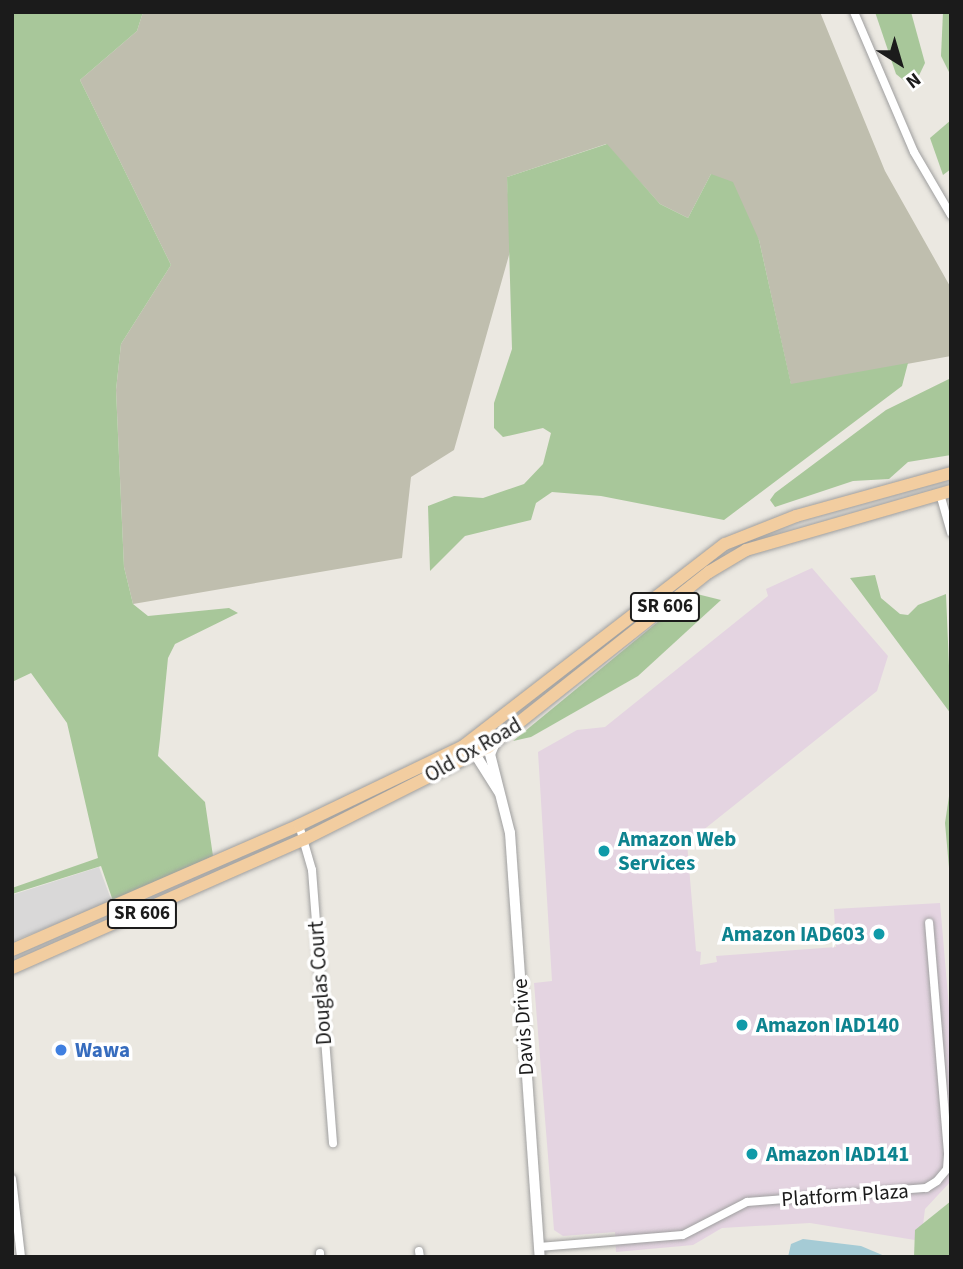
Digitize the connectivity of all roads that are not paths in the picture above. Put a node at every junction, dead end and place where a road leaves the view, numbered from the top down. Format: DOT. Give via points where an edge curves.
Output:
graph roads {
  1 [pos="854,12"];
  2 [pos="951,215"];
  3 [pos="951,473"];
  4 [pos="945,493"];
  5 [pos="951,532"];
  6 [pos="484,733"];
  7 [pos="498,741"];
  8 [pos="475,754"];
  9 [pos="503,797"];
  10 [pos="299,825"];
  11 [pos="305,839"];
  12 [pos="929,923"];
  13 [pos="12,950"];
  14 [pos="12,968"];
  15 [pos="333,1143"];
  16 [pos="12,1179"];
  17 [pos="540,1252"];
  18 [pos="21,1257"];
  1 -- 2 [label="street" via="930,181"];
  3 -- 6 [label="main road, Old Ox Road / SR 606" via="796,516 725,544"];
  4 -- 5 [label="street"];
  4 -- 7 [label="main road, Old Ox Road / SR 606" via="781,537 725,561"];
  6 -- 8 [label="main road"];
  6 -- 10 [label="main road, Old Ox Road / SR 606" via="417,771"];
  7 -- 8 [label="main road, Old Ox Road / SR 606"];
  7 -- 9 [label="street, Davis Drive" via="490,754"];
  8 -- 9 [label="street, Davis Drive"];
  8 -- 11 [label="main road, Old Ox Road / SR 606"];
  9 -- 17 [label="street, Davis Drive" via="510,833"];
  10 -- 11 [label="street, Douglas Court"];
  10 -- 13 [label="main road, Old Ox Road / SR 606"];
  11 -- 14 [label="main road, Old Ox Road / SR 606"];
  11 -- 15 [label="street, Douglas Court" via="312,870"];
  12 -- 17 [label="street, Platform Plaza" via="948,1153 947,1169 937,1181 918,1189 747,1202 683,1235"];
  16 -- 18 [label="street"];
}
